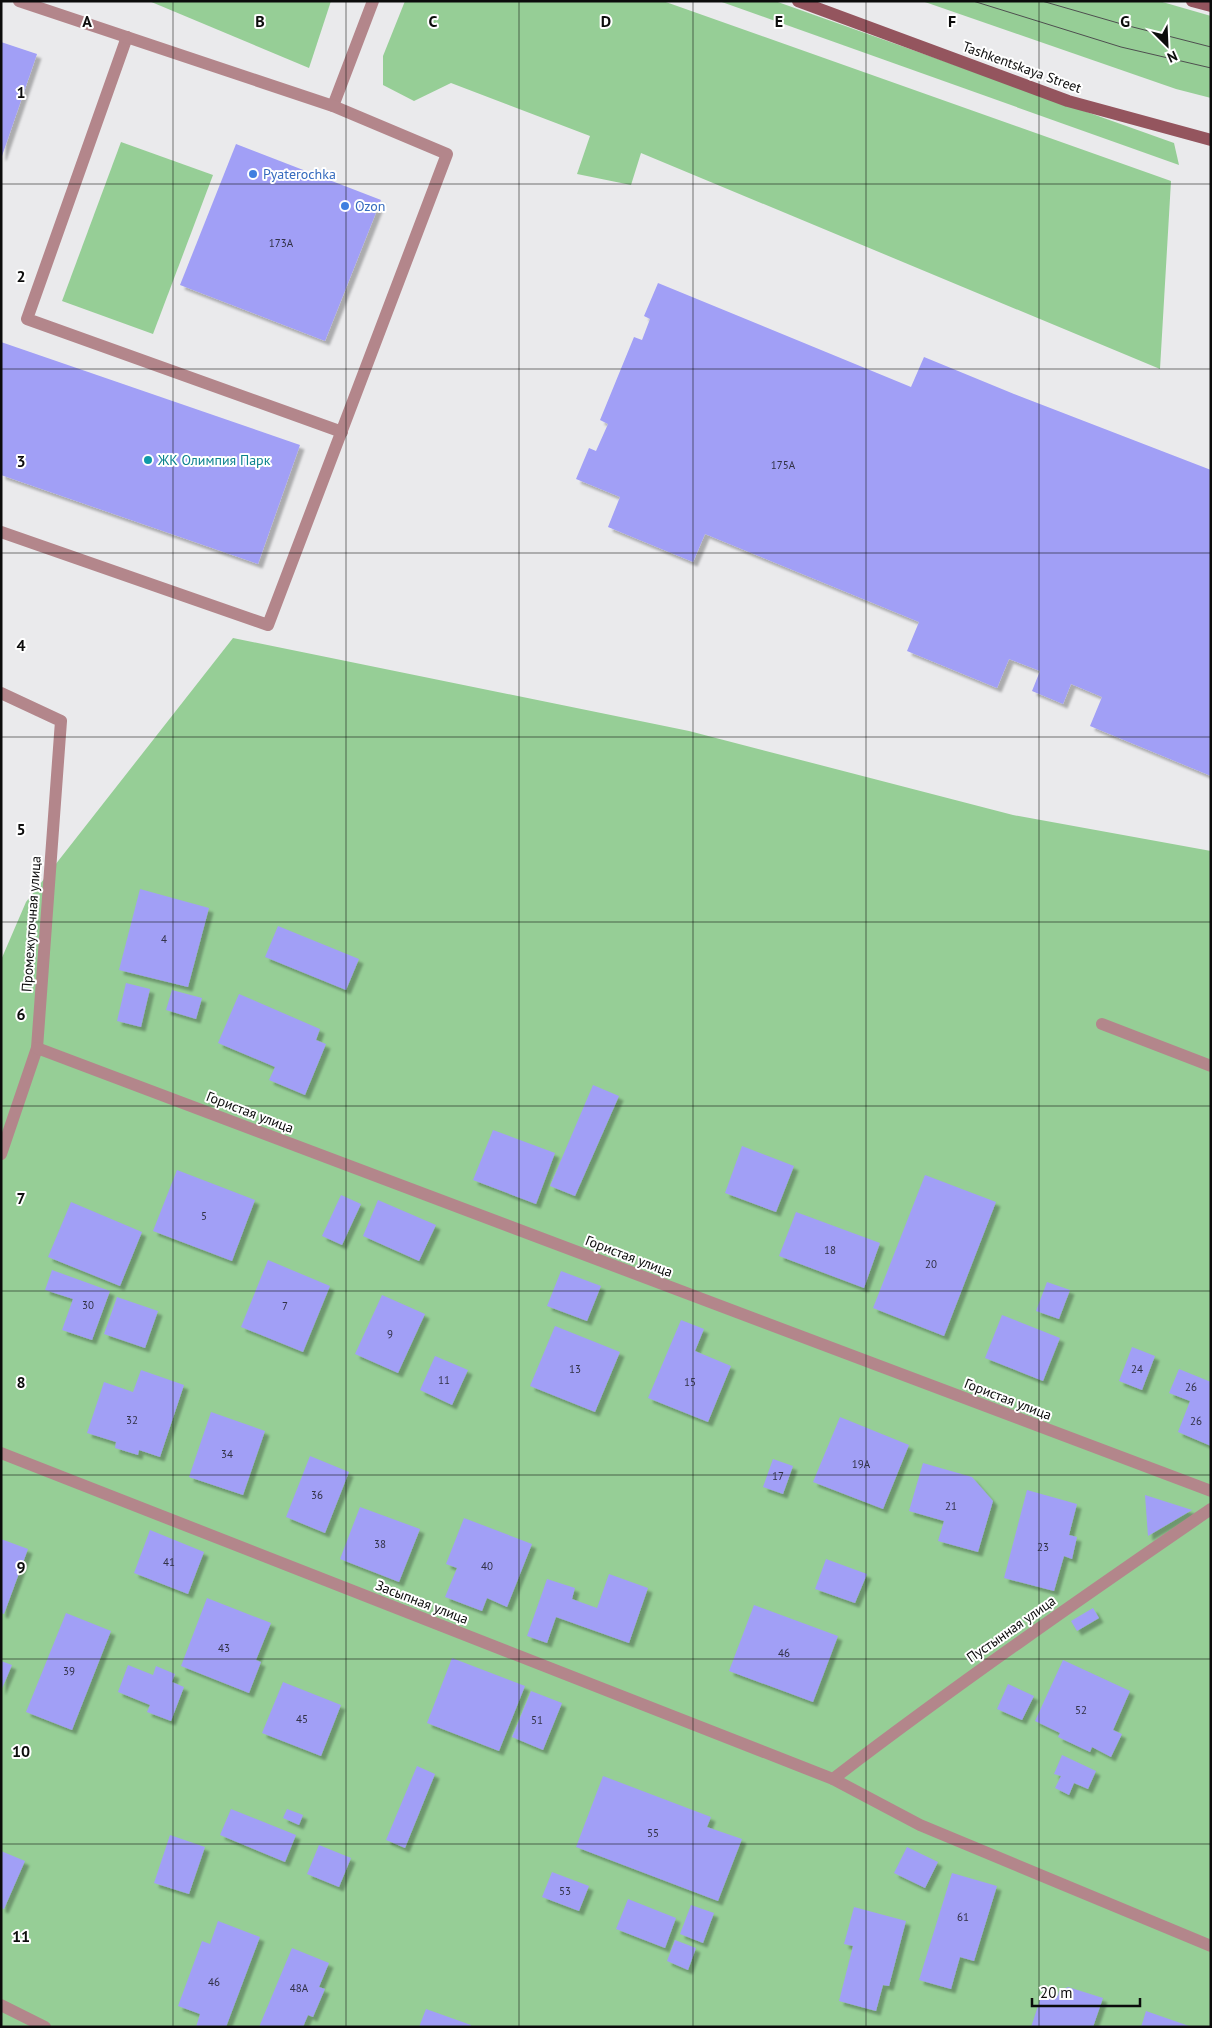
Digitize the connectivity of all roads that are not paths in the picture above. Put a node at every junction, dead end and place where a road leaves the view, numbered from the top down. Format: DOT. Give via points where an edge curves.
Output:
graph roads {
  1 [pos="19,1"];
  2 [pos="373,1"];
  3 [pos="798,1"];
  4 [pos="1192,1"];
  5 [pos="1211,6"];
  6 [pos="127,37"];
  7 [pos="333,106"];
  8 [pos="1211,140"];
  9 [pos="342,432"];
  10 [pos="1,532"];
  11 [pos="1,692"];
  12 [pos="1102,1024"];
  13 [pos="37,1048"];
  14 [pos="1211,1066"];
  15 [pos="1,1154"];
  16 [pos="1,1453"];
  17 [pos="1211,1491"];
  18 [pos="1211,1508"];
  19 [pos="833,1779"];
  20 [pos="1211,1946"];
  21 [pos="1,2005"];
  22 [pos="45,2027"];
  1 -- 6 [label="street"];
  2 -- 7 [label="street"];
  3 -- 8 [label="main road, Tashkentskaya Street" via="1068,101"];
  4 -- 5 [label="main road"];
  6 -- 7 [label="street"];
  6 -- 9 [label="street" via="27,319"];
  7 -- 9 [label="street" via="447,154"];
  9 -- 10 [label="street" via="268,625"];
  11 -- 13 [label="street, Промежуточная улица" via="61,721"];
  12 -- 14 [label="street"];
  13 -- 15 [label="street, Промежуточная улица"];
  13 -- 17 [label="street, Гористая улица"];
  16 -- 19 [label="street, Засыпная улица"];
  18 -- 19 [label="street, Пустынная улица" via="1006,1651"];
  19 -- 20 [label="street, Засыпная улица" via="920,1825"];
  21 -- 22 [label="street"];
}
